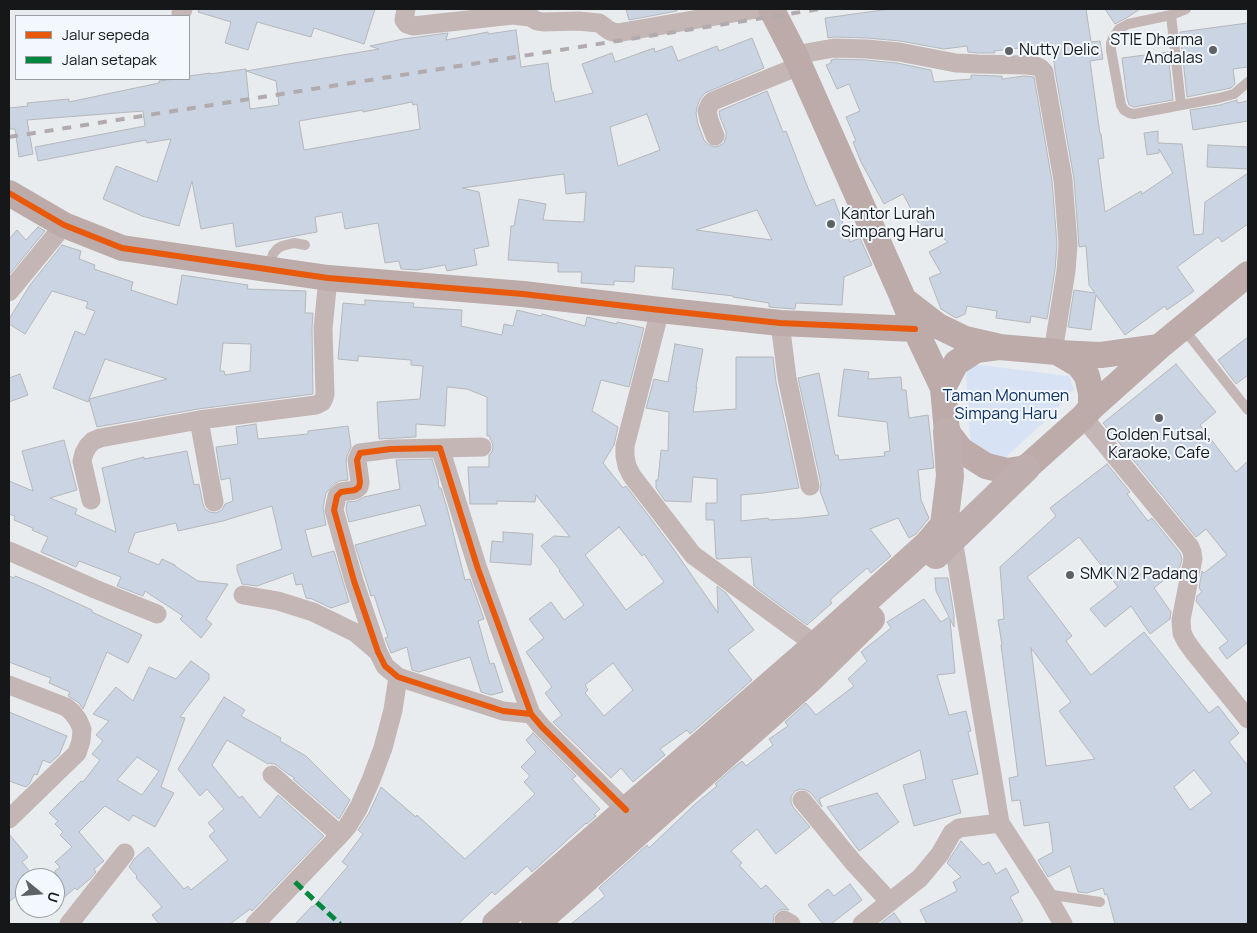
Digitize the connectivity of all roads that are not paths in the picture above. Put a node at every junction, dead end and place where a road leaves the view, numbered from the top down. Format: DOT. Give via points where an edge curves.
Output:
graph roads {
  1 [pos="406,9"];
  2 [pos="757,9"];
  3 [pos="771,9"];
  4 [pos="1186,9"];
  5 [pos="1171,15"];
  6 [pos="797,61"];
  7 [pos="1248,82"];
  8 [pos="1181,105"];
  9 [pos="715,136"];
  10 [pos="9,193"];
  11 [pos="64,225"];
  12 [pos="305,245"];
  13 [pos="269,269"];
  14 [pos="1248,274"];
  15 [pos="328,278"];
  16 [pos="9,292"];
  17 [pos="903,298"];
  18 [pos="660,310"];
  19 [pos="780,323"];
  20 [pos="1183,328"];
  21 [pos="915,329"];
  22 [pos="1000,347"];
  23 [pos="1159,347"];
  24 [pos="1055,352"];
  25 [pos="943,388"];
  26 [pos="1248,410"];
  27 [pos="1087,412"];
  28 [pos="199,420"];
  29 [pos="947,432"];
  30 [pos="482,447"];
  31 [pos="440,448"];
  32 [pos="1026,468"];
  33 [pos="810,486"];
  34 [pos="91,500"];
  35 [pos="214,502"];
  36 [pos="948,532"];
  37 [pos="9,551"];
  38 [pos="243,596"];
  39 [pos="157,614"];
  40 [pos="816,645"];
  41 [pos="378,652"];
  42 [pos="398,677"];
  43 [pos="9,685"];
  44 [pos="530,714"];
  45 [pos="1248,720"];
  46 [pos="272,775"];
  47 [pos="802,800"];
  48 [pos="626,810"];
  49 [pos="12,812"];
  50 [pos="1000,822"];
  51 [pos="340,835"];
  52 [pos="125,852"];
  53 [pos="1046,894"];
  54 [pos="890,902"];
  55 [pos="1100,902"];
  56 [pos="69,924"];
  57 [pos="255,924"];
  58 [pos="497,924"];
  59 [pos="535,924"];
  60 [pos="862,924"];
  61 [pos="1063,924"];
  1 -- 2 [label="street" via="404,20 412,26 513,15 544,22 599,23 617,33"];
  3 -- 6 [label="street"];
  4 -- 5 [label="lane"];
  5 -- 8 [label="lane"];
  5 -- 8 [label="lane" via="1119,29 1112,38 1111,50 1124,110 1134,114"];
  6 -- 9 [label="street" via="713,101 707,111"];
  6 -- 17 [label="street"];
  6 -- 24 [label="street" via="834,48 867,49 956,63 1026,64 1044,72 1063,180 1068,244"];
  7 -- 8 [label="lane" via="1230,96"];
  10 -- 11 [label="street"];
  11 -- 13 [label="street" via="122,248"];
  11 -- 16 [label="street"];
  12 -- 13 [label="lane" via="288,244 277,249"];
  13 -- 15 [label="street"];
  14 -- 20 [label="street"];
  15 -- 18 [label="street" via="523,294"];
  15 -- 28 [label="street" via="323,329 325,394 322,402"];
  17 -- 21 [label="street"];
  17 -- 22 [label="street" via="938,326 965,339"];
  18 -- 19 [label="street"];
  18 -- 40 [label="street" via="625,446 627,466 693,555"];
  19 -- 21 [label="street"];
  19 -- 33 [label="street" via="787,378"];
  20 -- 23 [label="street"];
  20 -- 26 [label="lane"];
  21 -- 25 [label="street"];
  22 -- 24 [label="street"];
  22 -- 25 [label="street" via="976,350 956,363"];
  23 -- 24 [label="street" via="1101,355"];
  23 -- 27 [label="street"];
  24 -- 27 [label="street" via="1079,365 1087,376 1091,394"];
  25 -- 29 [label="street"];
  27 -- 32 [label="street"];
  27 -- 45 [label="street" via="1190,547 1193,559 1181,620 1182,633"];
  28 -- 34 [label="street" via="93,441 82,461"];
  28 -- 35 [label="street"];
  29 -- 32 [label="street" via="961,450 986,466 1007,470"];
  29 -- 36 [label="main road" via="950,476"];
  30 -- 31 [label="street"];
  31 -- 41 [label="street" via="360,453 357,460 359,487 337,496 334,510"];
  31 -- 44 [label="street" via="478,569"];
  32 -- 36 [label="main road"];
  36 -- 40 [label="main road" via="927,545"];
  36 -- 50 [label="street"];
  36 -- 59 [label="main road" via="810,679"];
  37 -- 39 [label="street"];
  38 -- 41 [label="street" via="278,601 313,612 356,633"];
  40 -- 48 [label="main road"];
  41 -- 42 [label="street" via="385,666"];
  42 -- 44 [label="street" via="503,711"];
  42 -- 51 [label="street" via="380,756 359,807"];
  43 -- 49 [label="street" via="66,707 82,730 77,753"];
  44 -- 48 [label="street"];
  46 -- 51 [label="street"];
  47 -- 54 [label="street"];
  48 -- 58 [label="main road"];
  50 -- 53 [label="street"];
  50 -- 54 [label="street" via="958,828 920,878"];
  51 -- 57 [label="street"];
  52 -- 56 [label="street"];
  53 -- 55 [label="lane"];
  53 -- 61 [label="street"];
  54 -- 60 [label="street"];
}
